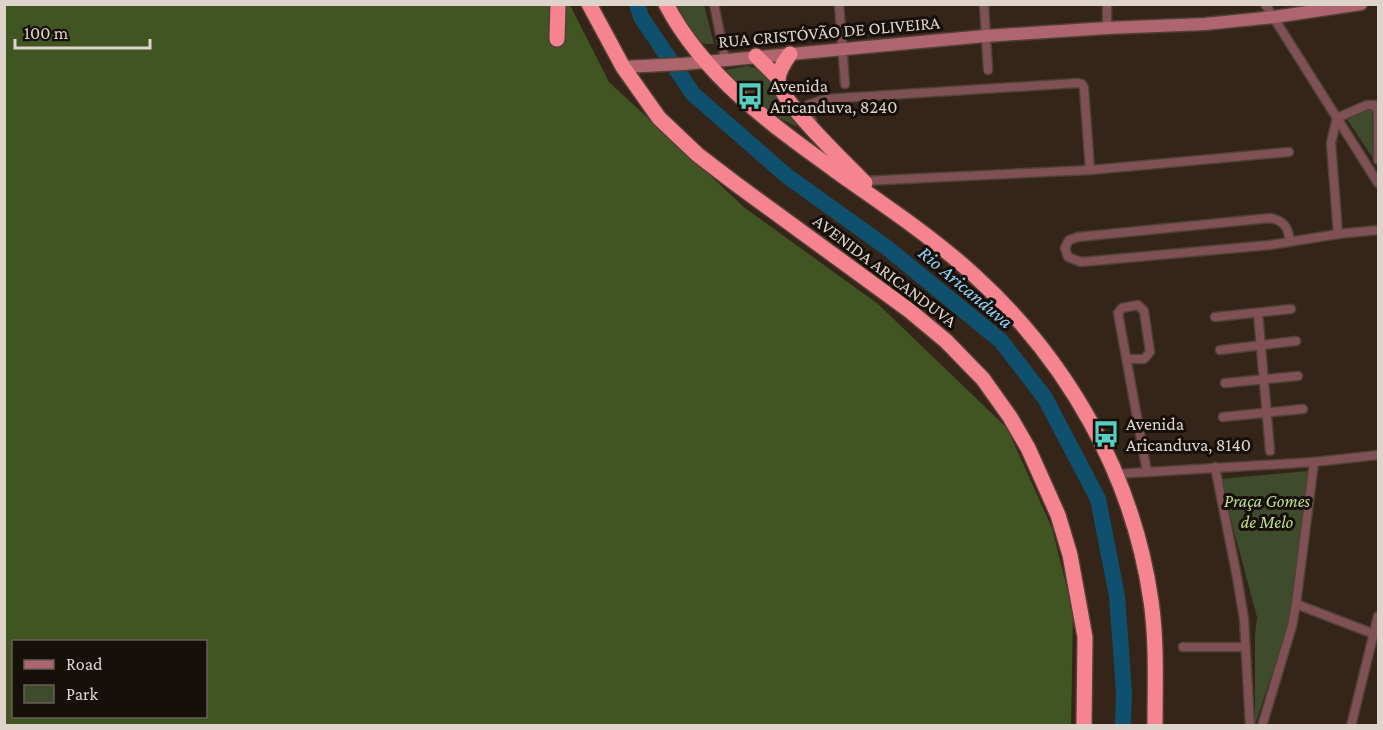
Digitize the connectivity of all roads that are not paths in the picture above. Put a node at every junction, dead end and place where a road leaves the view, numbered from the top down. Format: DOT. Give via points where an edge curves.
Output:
graph roads {
  1 [pos="558,4"];
  2 [pos="589,4"];
  3 [pos="666,4"];
  4 [pos="714,4"];
  5 [pos="839,4"];
  6 [pos="984,4"];
  7 [pos="1107,4"];
  8 [pos="1265,4"];
  9 [pos="1361,4"];
  10 [pos="1274,17"];
  11 [pos="1107,28"];
  12 [pos="985,36"];
  13 [pos="557,39"];
  14 [pos="843,48"];
  15 [pos="790,54"];
  16 [pos="756,56"];
  17 [pos="725,59"];
  18 [pos="704,61"];
  19 [pos="630,67"];
  20 [pos="988,70"];
  21 [pos="778,78"];
  22 [pos="845,84"];
  23 [pos="1337,117"];
  24 [pos="814,130"];
  25 [pos="1289,152"];
  26 [pos="1378,160"];
  27 [pos="1090,170"];
  28 [pos="863,181"];
  29 [pos="1378,183"];
  30 [pos="890,209"];
  31 [pos="1378,230"];
  32 [pos="1338,234"];
  33 [pos="1290,242"];
  34 [pos="1291,309"];
  35 [pos="1258,313"];
  36 [pos="1215,316"];
  37 [pos="1296,341"];
  38 [pos="1261,345"];
  39 [pos="1220,350"];
  40 [pos="1128,358"];
  41 [pos="1298,376"];
  42 [pos="1264,379"];
  43 [pos="1225,383"];
  44 [pos="1304,409"];
  45 [pos="1266,413"];
  46 [pos="1223,417"];
  47 [pos="1378,455"];
  48 [pos="1270,457"];
  49 [pos="1314,462"];
  50 [pos="1215,467"];
  51 [pos="1147,472"];
  52 [pos="1116,474"];
  53 [pos="1296,604"];
  54 [pos="1378,616"];
  55 [pos="1374,633"];
  56 [pos="1183,647"];
  57 [pos="1245,647"];
  58 [pos="1084,726"];
  59 [pos="1155,726"];
  60 [pos="1250,726"];
  61 [pos="1262,726"];
  62 [pos="1351,726"];
  1 -- 13 [label="highway"];
  2 -- 19 [label="highway, AVENIDA ARICANDUVA"];
  3 -- 18 [label="highway"];
  4 -- 17 [label="street"];
  5 -- 14 [label="street"];
  6 -- 12 [label="street"];
  7 -- 11 [label="street"];
  8 -- 10 [label="street"];
  9 -- 10 [label="street, RUA CRISTÓVÃO DE OLIVEIRA"];
  10 -- 11 [label="street, RUA CRISTÓVÃO DE OLIVEIRA"];
  10 -- 23 [label="street"];
  11 -- 12 [label="street, RUA CRISTÓVÃO DE OLIVEIRA"];
  12 -- 14 [label="street, RUA CRISTÓVÃO DE OLIVEIRA"];
  12 -- 20 [label="street"];
  14 -- 15 [label="street, RUA CRISTÓVÃO DE OLIVEIRA"];
  14 -- 22 [label="street"];
  15 -- 16 [label="street, RUA CRISTÓVÃO DE OLIVEIRA"];
  15 -- 21 [label="highway"];
  16 -- 17 [label="street, RUA CRISTÓVÃO DE OLIVEIRA"];
  16 -- 21 [label="highway"];
  17 -- 18 [label="street, RUA CRISTÓVÃO DE OLIVEIRA"];
  18 -- 19 [label="street, RUA CRISTÓVÃO DE OLIVEIRA"];
  18 -- 30 [label="highway" via="797,142"];
  19 -- 58 [label="highway, AVENIDA ARICANDUVA" via="659,118 698,155 910,310 983,380 1010,417 1058,515 1070,555 1085,637"];
  21 -- 24 [label="highway" via="788,101"];
  23 -- 26 [label="street" via="1375,105"];
  23 -- 29 [label="street"];
  23 -- 32 [label="street" via="1331,143"];
  24 -- 27 [label="street" via="806,108 817,100 1078,82 1084,88"];
  24 -- 28 [label="highway"];
  25 -- 27 [label="street"];
  27 -- 28 [label="street"];
  28 -- 30 [label="highway"];
  30 -- 52 [label="highway" via="975,275 1039,343 1089,417"];
  31 -- 32 [label="street"];
  32 -- 33 [label="street"];
  33 -- 33 [label="street" via="1081,262 1068,257 1065,248 1069,240 1078,237 1270,218 1283,222"];
  34 -- 35 [label="street"];
  35 -- 36 [label="street"];
  35 -- 38 [label="street"];
  37 -- 38 [label="street"];
  38 -- 39 [label="street"];
  38 -- 42 [label="street"];
  40 -- 40 [label="street" via="1118,313 1122,308 1138,305 1144,311 1150,352 1144,359"];
  40 -- 51 [label="street"];
  41 -- 42 [label="street"];
  42 -- 43 [label="street"];
  42 -- 45 [label="street"];
  44 -- 45 [label="street"];
  45 -- 46 [label="street"];
  45 -- 48 [label="street"];
  47 -- 49 [label="street"];
  48 -- 49 [label="street"];
  48 -- 50 [label="street"];
  49 -- 53 [label="street"];
  50 -- 51 [label="street"];
  50 -- 57 [label="street" via="1238,577"];
  51 -- 52 [label="street"];
  52 -- 59 [label="highway" via="1130,510 1151,601"];
  53 -- 55 [label="street"];
  53 -- 61 [label="street"];
  54 -- 55 [label="street"];
  55 -- 62 [label="street"];
  56 -- 57 [label="street"];
  57 -- 60 [label="street"];
}
